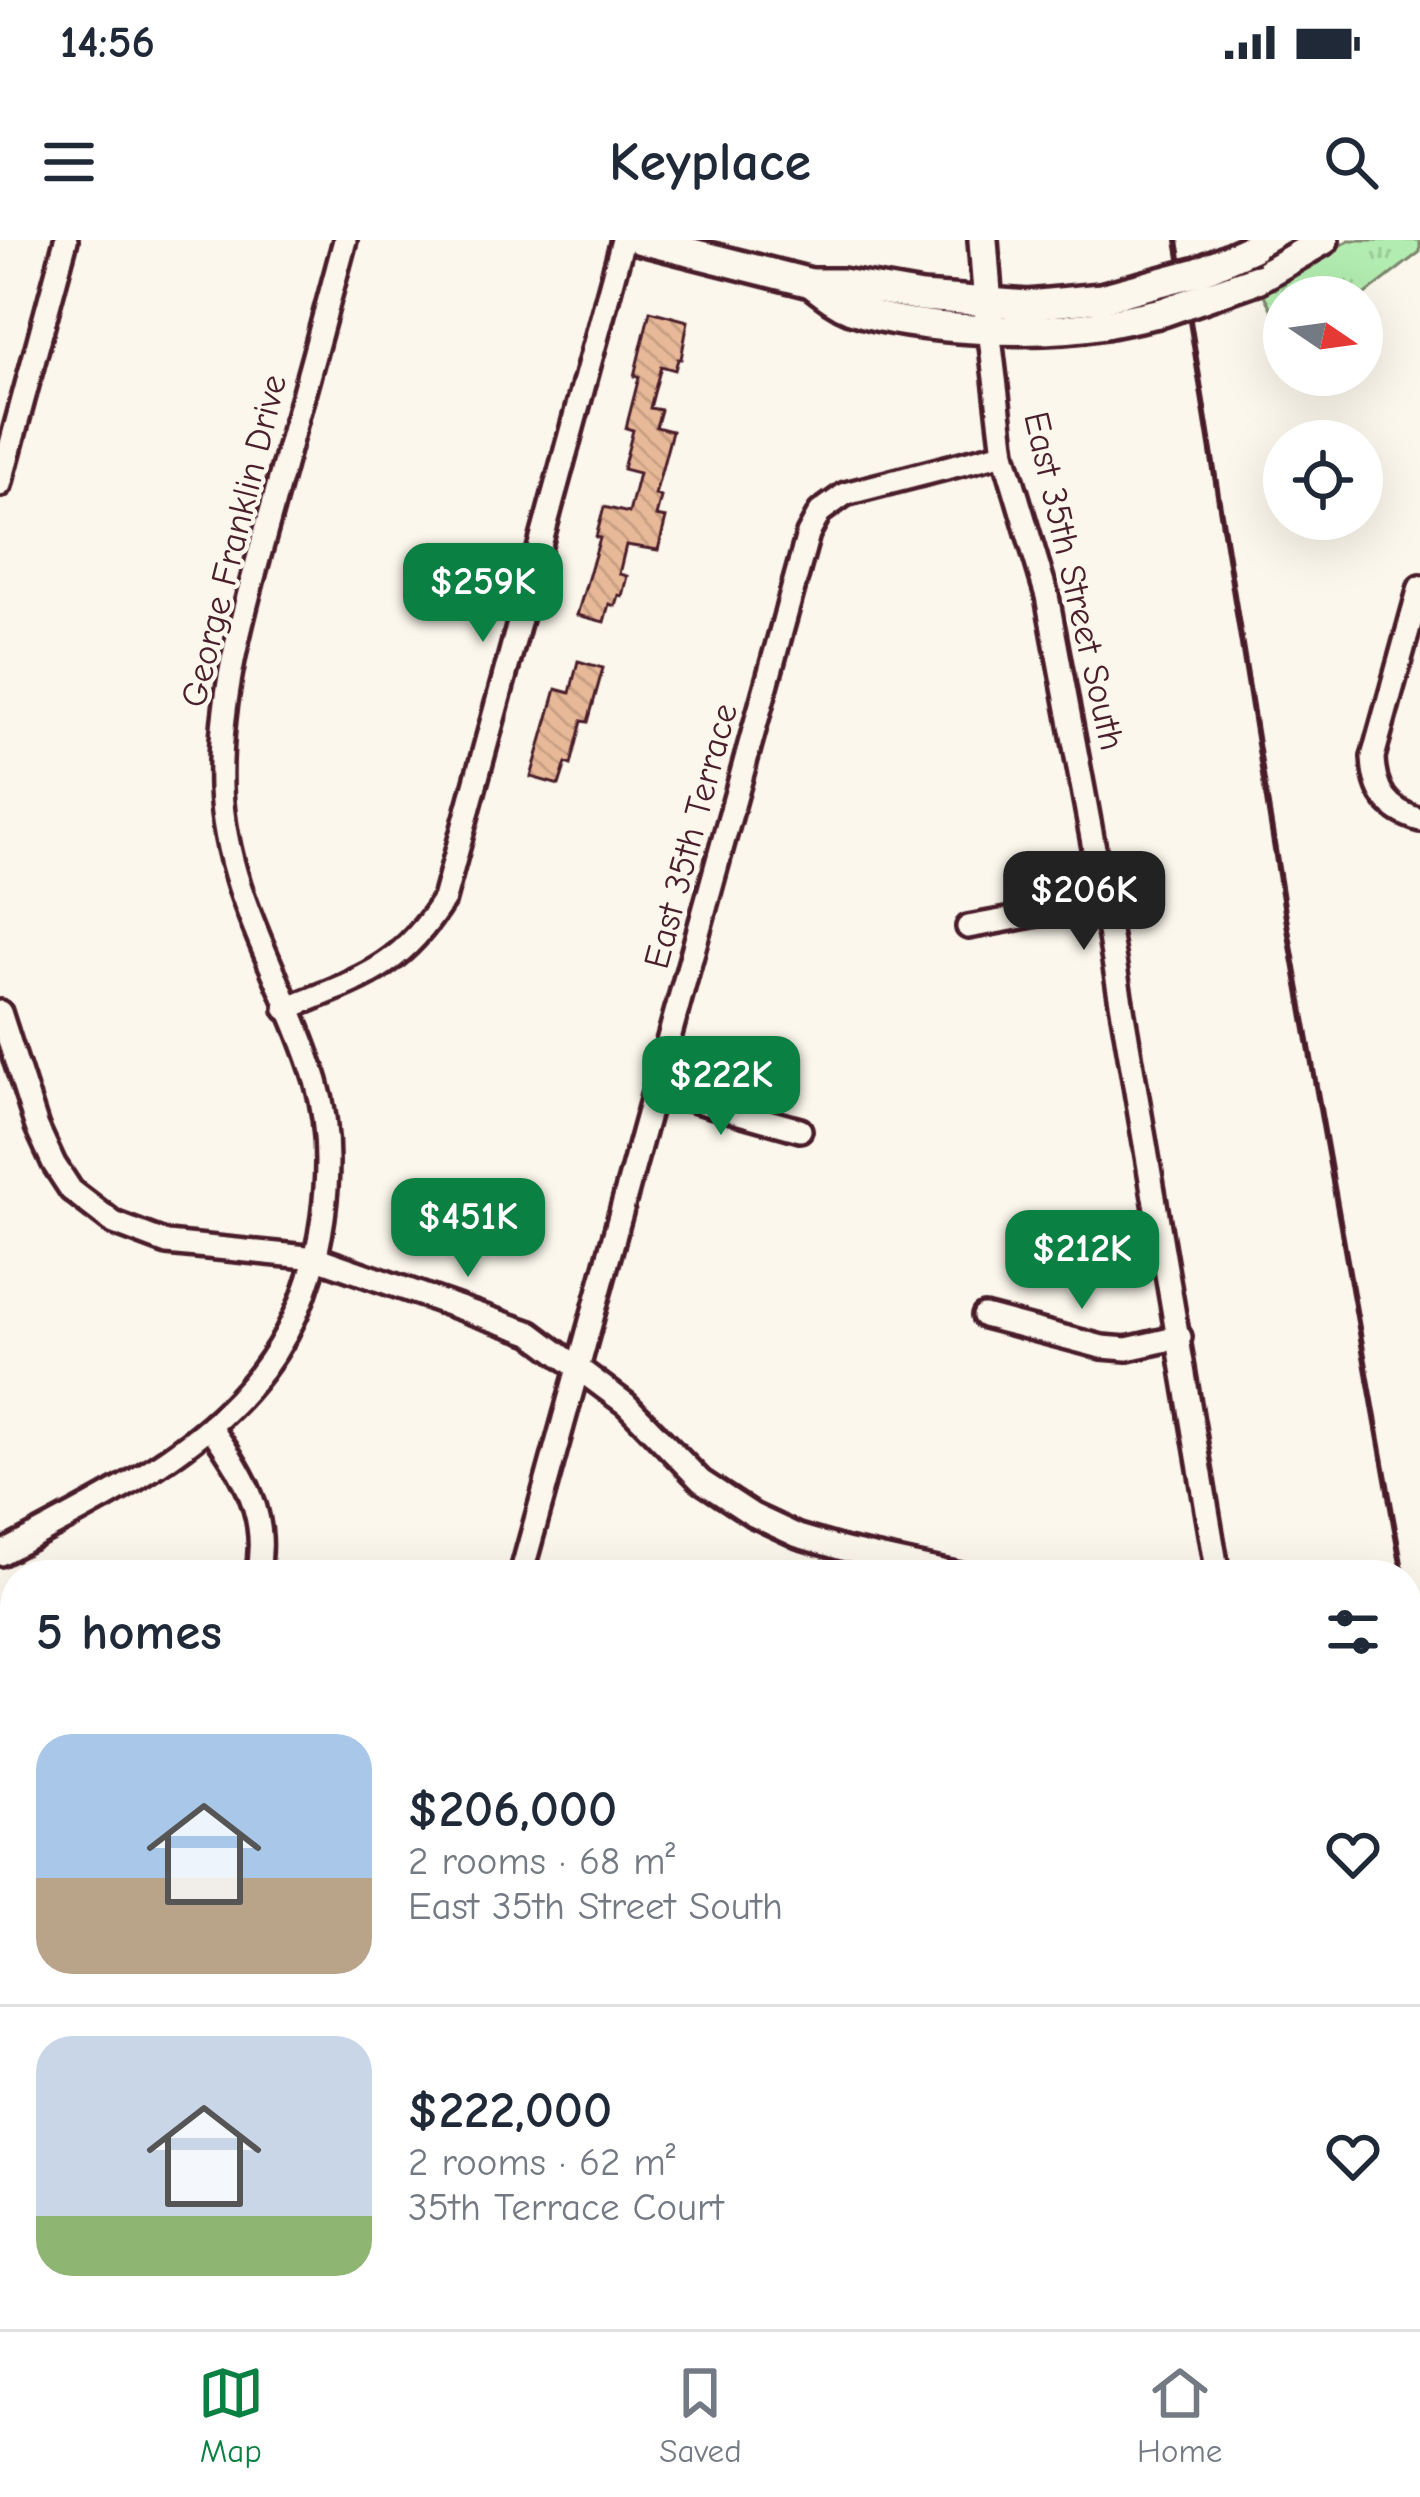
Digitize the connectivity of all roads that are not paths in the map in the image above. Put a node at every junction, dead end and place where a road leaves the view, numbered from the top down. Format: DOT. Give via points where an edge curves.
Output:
graph roads {
  1 [pos="66,240"];
  2 [pos="345,240"];
  3 [pos="623,240"];
  4 [pos="641,240"];
  5 [pos="983,240"];
  6 [pos="1324,240"];
  7 [pos="1258,244"];
  8 [pos="704,248"];
  9 [pos="1103,311"];
  10 [pos="989,316"];
  11 [pos="1004,453"];
  12 [pos="0,485"];
  13 [pos="1420,586"];
  14 [pos="1420,820"];
  15 [pos="1105,902"];
  16 [pos="968,927"];
  17 [pos="286,1009"];
  18 [pos="0,1012"];
  19 [pos="657,1090"];
  20 [pos="800,1130"];
  21 [pos="317,1258"];
  22 [pos="984,1316"];
  23 [pos="1180,1337"];
  24 [pos="579,1367"];
  25 [pos="211,1429"];
  26 [pos="0,1554"];
  27 [pos="259,1560"];
  28 [pos="525,1560"];
  29 [pos="892,1560"];
  30 [pos="1216,1560"];
  1 -- 12 [label="street"];
  2 -- 17 [label="street, George Franklin Drive" via="233,651 222,721 221,792 232,862"];
  3 -- 17 [label="street" via="444,899 423,934 393,961"];
  4 -- 8 [label="main road"];
  5 -- 10 [label="main road, East 35th Street South"];
  6 -- 9 [label="main road, bridge" via="1213,298"];
  7 -- 9 [label="main road, bridge"];
  8 -- 10 [label="main road" via="812,283 852,309"];
  9 -- 10 [label="main road" via="1060,331"];
  10 -- 11 [label="street, East 35th Street South"];
  11 -- 15 [label="street, East 35th Street South" via="1047,596"];
  11 -- 19 [label="street, East 35th Terrace" via="845,494 820,512 808,534"];
  13 -- 14 [label="street" via="1373,757 1386,802"];
  15 -- 16 [label="street"];
  15 -- 23 [label="street, East 35th Street South"];
  17 -- 21 [label="street, George Franklin Drive" via="324,1126 327,1187"];
  18 -- 21 [label="street" via="53,1164 93,1210 166,1244"];
  19 -- 20 [label="street"];
  19 -- 24 [label="street, East 35th Terrace"];
  21 -- 24 [label="street" via="531,1333"];
  21 -- 25 [label="street, George Franklin Drive" via="281,1346"];
  22 -- 23 [label="street" via="1102,1347"];
  23 -- 30 [label="street, East 35th Street South"];
  24 -- 28 [label="street, East 35th Terrace"];
  24 -- 29 [label="street" via="701,1481 753,1516"];
  25 -- 26 [label="street, George Franklin Drive"];
  25 -- 27 [label="street" via="254,1497"];
}
